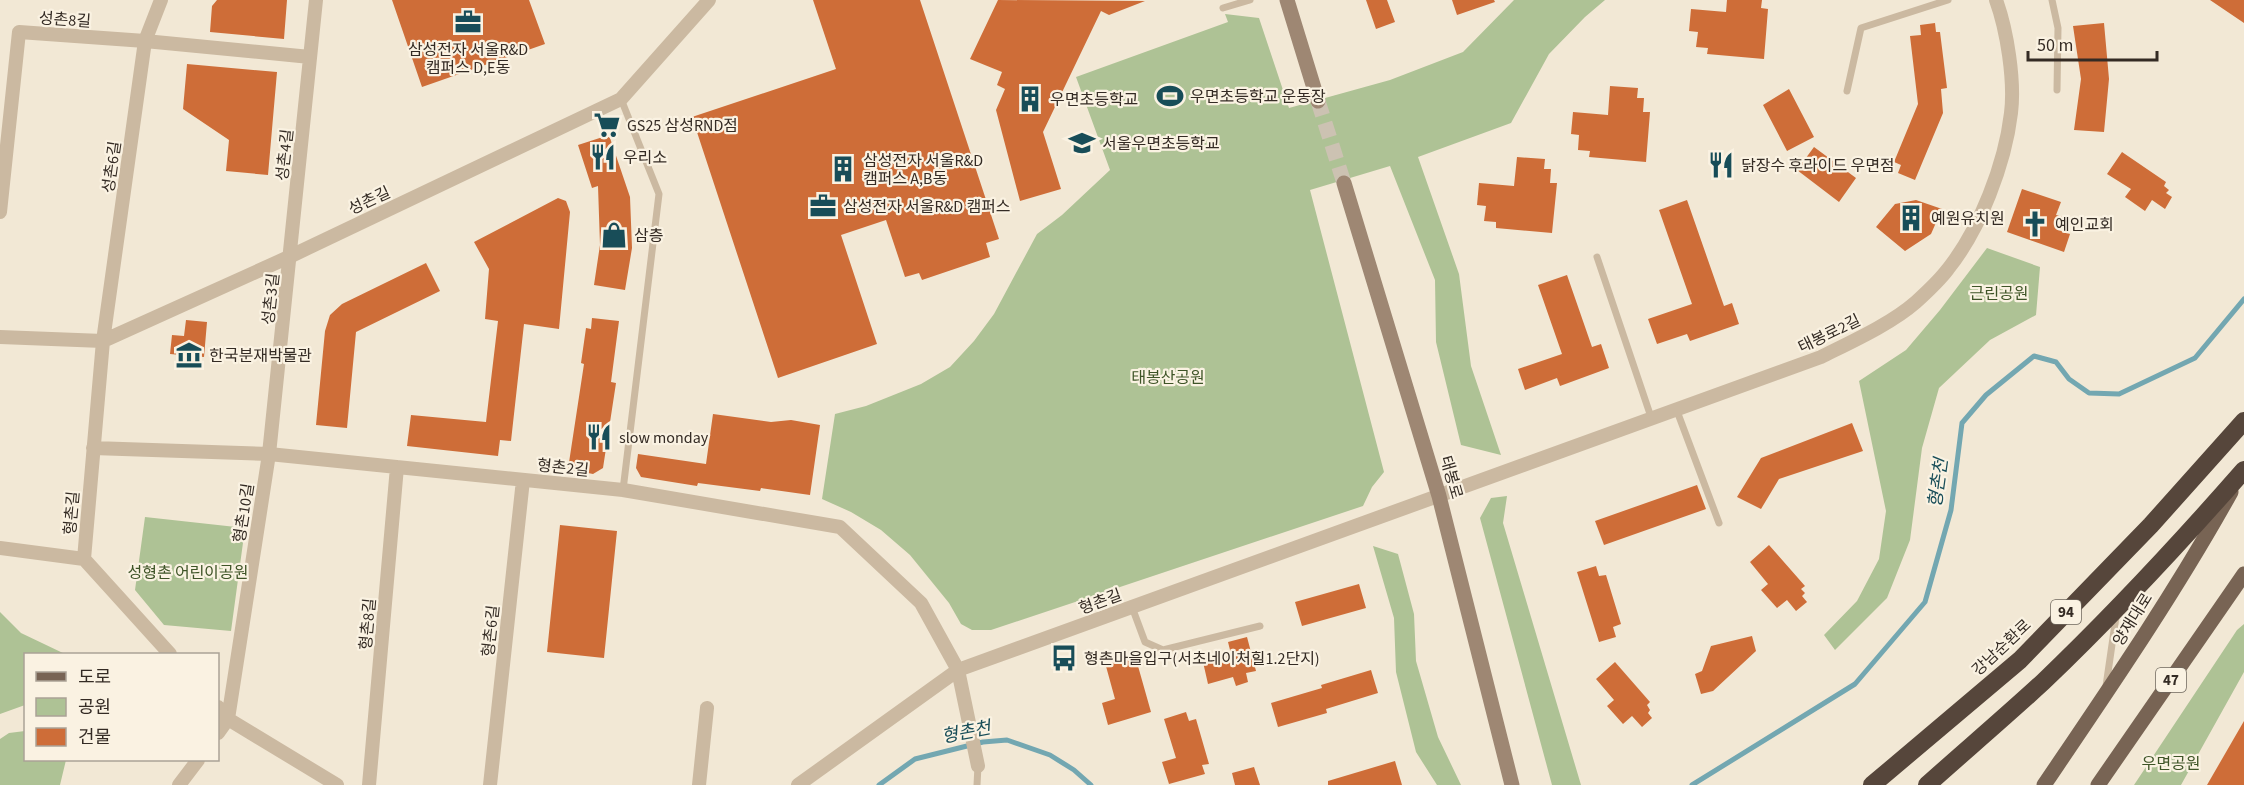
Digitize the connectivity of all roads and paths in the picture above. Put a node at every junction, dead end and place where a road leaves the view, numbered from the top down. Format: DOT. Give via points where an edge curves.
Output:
graph roads {
  1 [pos="161,0"];
  2 [pos="316,0"];
  3 [pos="709,0"];
  4 [pos="1250,0"];
  5 [pos="1287,0"];
  6 [pos="1948,0"];
  7 [pos="1996,0"];
  8 [pos="2052,0"];
  9 [pos="1223,8"];
  10 [pos="145,41"];
  11 [pos="310,57"];
  12 [pos="2057,90"];
  13 [pos="1846,91"];
  14 [pos="621,99"];
  15 [pos="1318,101"];
  16 [pos="1344,183"];
  17 [pos="0,212"];
  18 [pos="291,256"];
  19 [pos="1597,257"];
  20 [pos="0,338"];
  21 [pos="103,341"];
  22 [pos="1677,411"];
  23 [pos="1652,420"];
  24 [pos="2244,421"];
  25 [pos="93,448"];
  26 [pos="269,454"];
  27 [pos="397,467"];
  28 [pos="2244,469"];
  29 [pos="524,480"];
  30 [pos="623,490"];
  31 [pos="1439,496"];
  32 [pos="1719,523"];
  33 [pos="2208,534"];
  34 [pos="0,548"];
  35 [pos="84,559"];
  36 [pos="2244,574"];
  37 [pos="1132,607"];
  38 [pos="1260,626"];
  39 [pos="169,653"];
  40 [pos="958,670"];
  41 [pos="2105,696"];
  42 [pos="219,708"];
  43 [pos="707,708"];
  44 [pos="228,719"];
  45 [pos="219,732"];
  46 [pos="197,761"];
  47 [pos="978,766"];
  48 [pos="179,785"];
  49 [pos="337,785"];
  50 [pos="369,785"];
  51 [pos="490,785"];
  52 [pos="699,785"];
  53 [pos="798,785"];
  54 [pos="977,785"];
  55 [pos="1512,785"];
  56 [pos="1872,785"];
  57 [pos="1927,785"];
  58 [pos="2044,785"];
  59 [pos="2098,785"];
  1 -- 10 [label="street, 성촌6길"];
  2 -- 11 [label="street, 성촌4길"];
  3 -- 14 [label="street, 성촌길"];
  4 -- 9 [label="lane"];
  5 -- 15 [label="street"];
  6 -- 13 [label="lane" via="1861,28"];
  7 -- 22 [label="street, 태봉로2길" via="2009,51 2011,112 2000,162 1977,225 1948,269 1914,303 1870,332 1821,357"];
  8 -- 12 [label="lane" via="2058,28"];
  10 -- 11 [label="street"];
  10 -- 17 [label="street, 성촌8길" via="19,32"];
  10 -- 21 [label="street, 성촌6길"];
  11 -- 18 [label="street, 성촌4길"];
  14 -- 18 [label="street, 성촌길"];
  14 -- 30 [label="lane" via="659,194"];
  16 -- 31 [label="street, 태봉로"];
  18 -- 21 [label="street, 성촌길"];
  18 -- 26 [label="street, 성촌3길"];
  19 -- 23 [label="lane"];
  20 -- 21 [label="street, 성촌길"];
  21 -- 25 [label="street, 형촌길"];
  22 -- 23 [label="street, 태봉로2길"];
  22 -- 32 [label="lane"];
  23 -- 31 [label="street, 태봉로2길"];
  24 -- 56 [label="highway, 강남순환로 / 94" via="2151,525 2020,660"];
  25 -- 26 [label="street, 형촌2길"];
  25 -- 35 [label="street, 형촌길"];
  26 -- 27 [label="street, 형촌2길"];
  26 -- 44 [label="street, 형촌10길"];
  27 -- 29 [label="street, 형촌2길"];
  27 -- 50 [label="street, 형촌8길"];
  28 -- 33 [label="main road, 양재대로"];
  28 -- 57 [label="highway, 94, bridge" via="2119,606 2042,682"];
  29 -- 30 [label="street, 형촌2길"];
  29 -- 51 [label="street, 형촌6길"];
  30 -- 40 [label="street, 형촌2길" via="840,528 921,603"];
  31 -- 37 [label="street, 형촌길"];
  31 -- 55 [label="street, 태봉로"];
  33 -- 41 [label="main road, 양재대로"];
  33 -- 41 [label="lane" via="2154,561 2114,619"];
  34 -- 35 [label="street"];
  35 -- 39 [label="street, 형촌길"];
  36 -- 59 [label="main road, 47"];
  37 -- 38 [label="lane" via="1145,642 1163,650"];
  37 -- 40 [label="street, 형촌길"];
  40 -- 47 [label="street, 형촌2길"];
  40 -- 53 [label="street, 형촌길"];
  41 -- 58 [label="main road, 양재대로"];
  42 -- 44 [label="street"];
  43 -- 52 [label="street"];
  44 -- 45 [label="street"];
  44 -- 49 [label="street"];
  46 -- 48 [label="street"];
  47 -- 54 [label="lane"];
}
